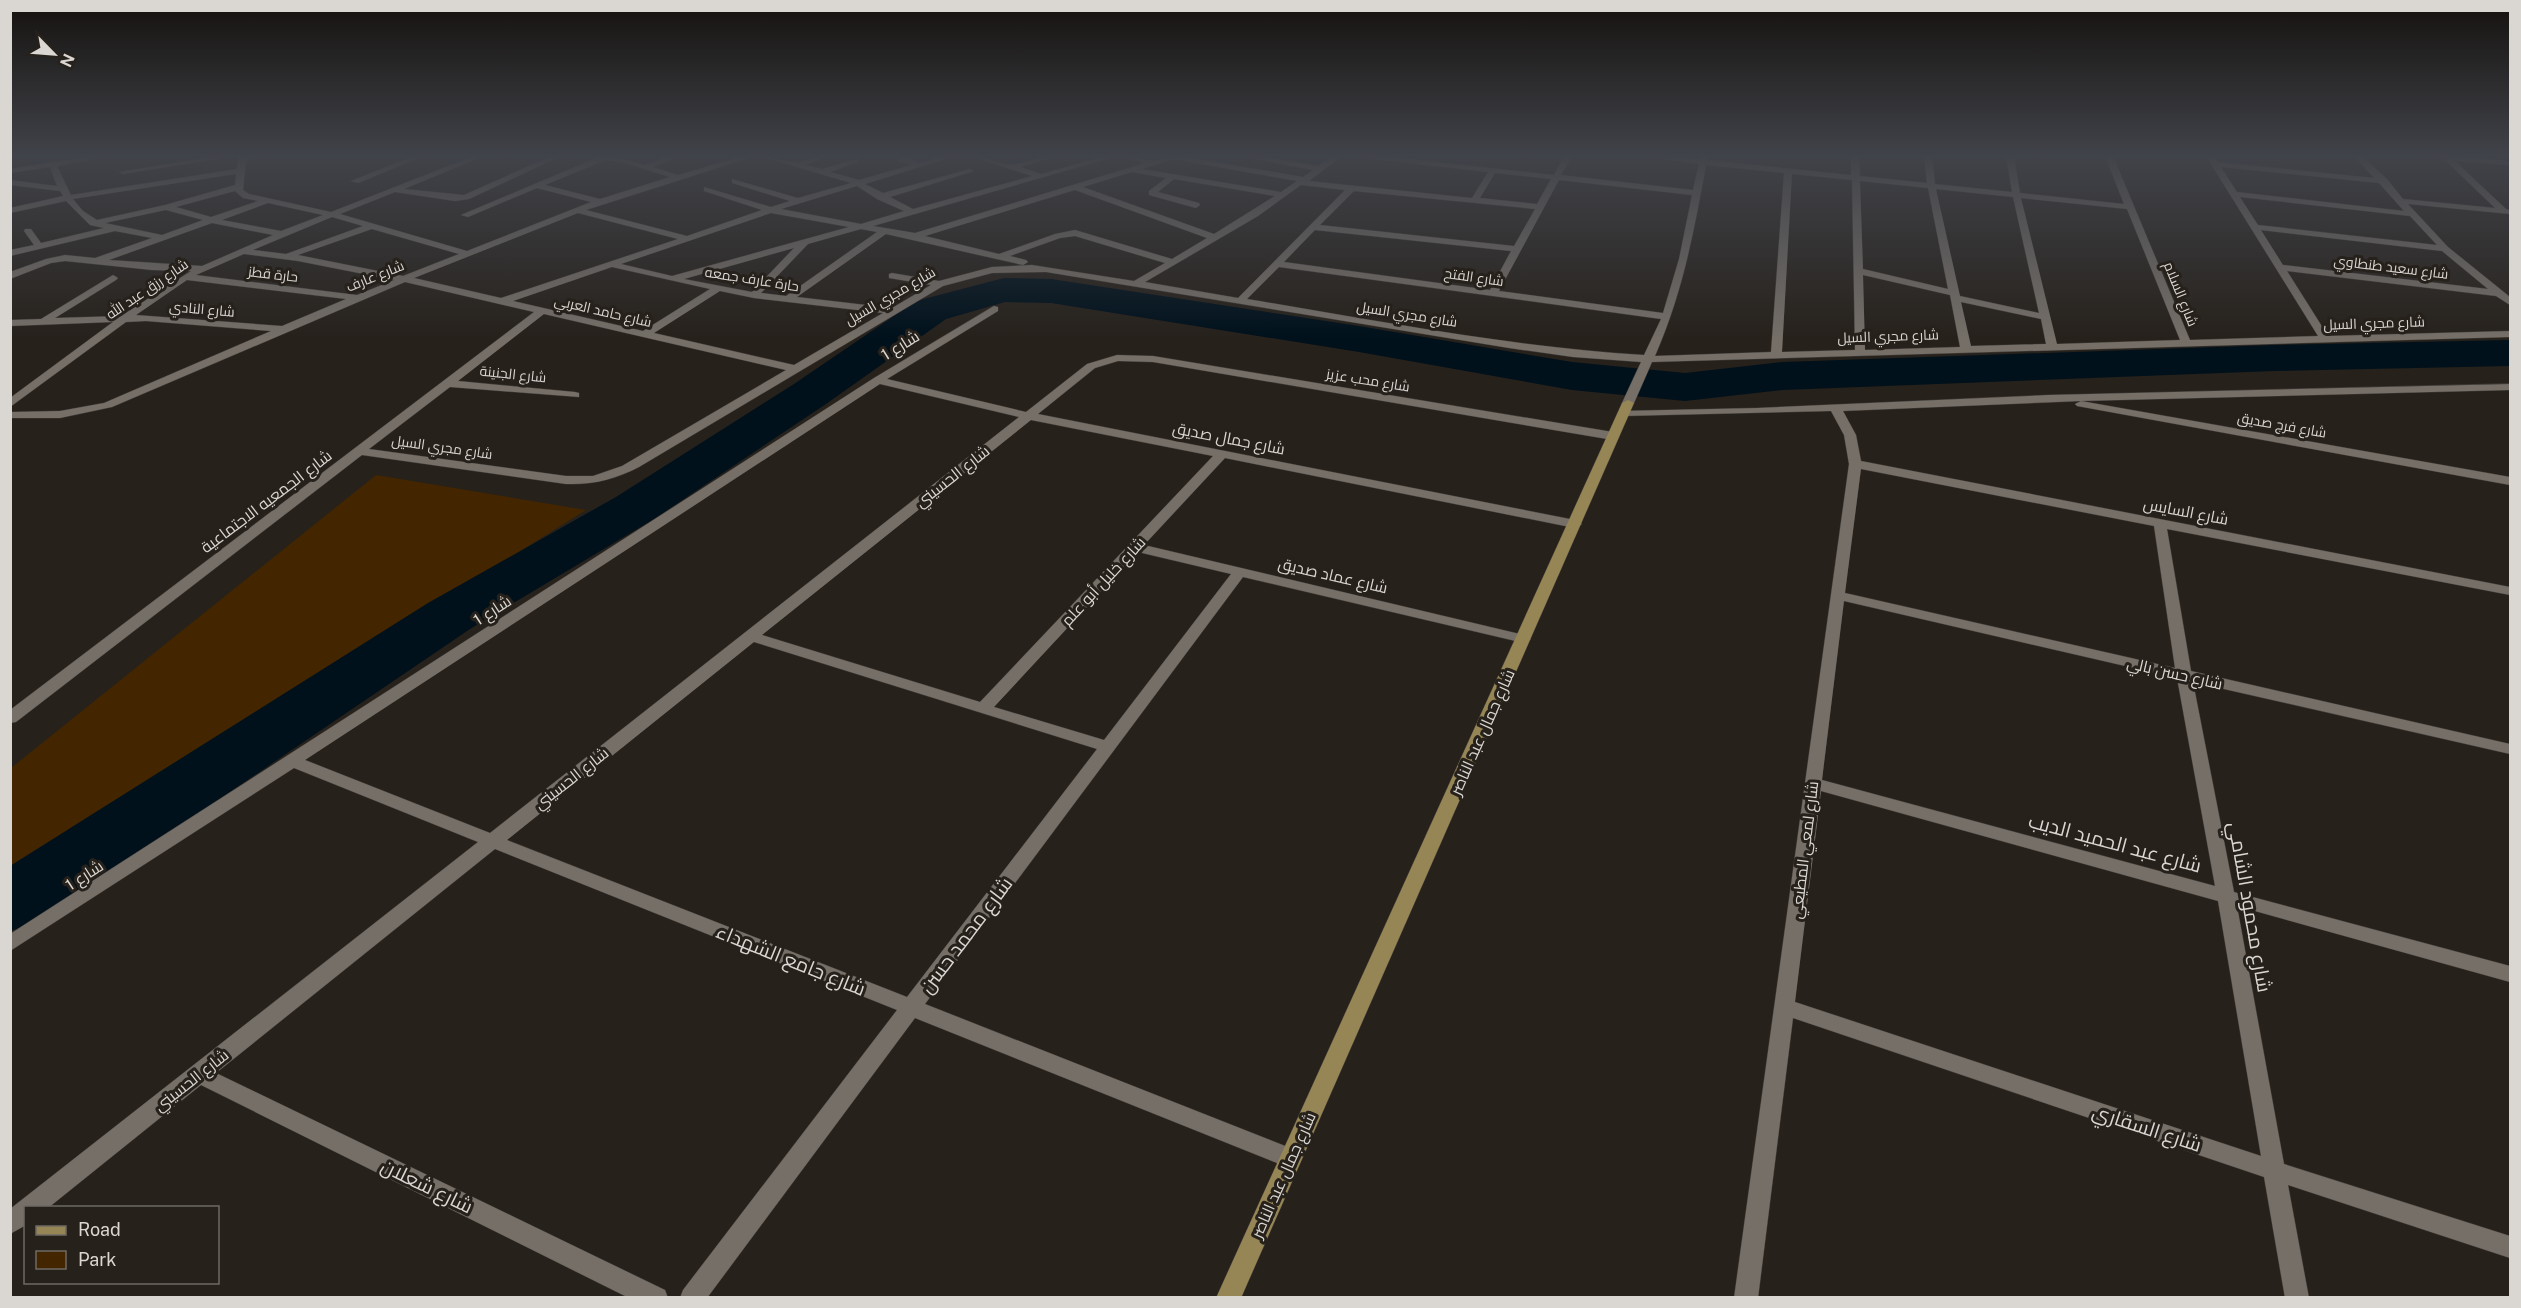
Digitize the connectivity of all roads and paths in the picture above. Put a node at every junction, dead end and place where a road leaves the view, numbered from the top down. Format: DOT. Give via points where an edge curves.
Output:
graph roads {
  1 [pos="84,217"];
  2 [pos="120,217"];
  3 [pos="201,217"];
  4 [pos="220,217"];
  5 [pos="324,217"];
  6 [pos="341,217"];
  7 [pos="560,217"];
  8 [pos="604,217"];
  9 [pos="749,217"];
  10 [pos="808,217"];
  11 [pos="891,217"];
  12 [pos="977,217"];
  13 [pos="1157,217"];
  14 [pos="1249,217"];
  15 [pos="1323,217"];
  16 [pos="1535,217"];
  17 [pos="1693,217"];
  18 [pos="1785,217"];
  19 [pos="1857,217"];
  20 [pos="1938,217"];
  21 [pos="2021,217"];
  22 [pos="2134,217"];
  23 [pos="2248,217"];
  24 [pos="2415,217"];
  25 [pos="211,220"];
  26 [pos="93,223"];
  27 [pos="372,226"];
  28 [pos="857,226"];
  29 [pos="1313,227"];
  30 [pos="114,228"];
  31 [pos="2254,228"];
  32 [pos="28,231"];
  33 [pos="884,231"];
  34 [pos="282,234"];
  35 [pos="915,236"];
  36 [pos="161,237"];
  37 [pos="685,238"];
  38 [pos="1215,238"];
  39 [pos="807,240"];
  40 [pos="53,243"];
  41 [pos="39,246"];
  42 [pos="1517,249"];
  43 [pos="2445,249"];
  44 [pos="241,251"];
  45 [pos="10,253"];
  46 [pos="468,254"];
  47 [pos="1000,256"];
  48 [pos="72,257"];
  49 [pos="284,257"];
  50 [pos="97,261"];
  51 [pos="1174,262"];
  52 [pos="610,264"];
  53 [pos="1276,264"];
  54 [pos="2280,267"];
  55 [pos="203,268"];
  56 [pos="1046,268"];
  57 [pos="1858,271"];
  58 [pos="10,276"];
  59 [pos="892,276"];
  60 [pos="185,277"];
  61 [pos="113,278"];
  62 [pos="404,279"];
  63 [pos="672,279"];
  64 [pos="940,284"];
  65 [pos="1137,284"];
  66 [pos="718,288"];
  67 [pos="1493,293"];
  68 [pos="2499,293"];
  69 [pos="754,295"];
  70 [pos="1955,296"];
  71 [pos="357,298"];
  72 [pos="788,299"];
  73 [pos="501,301"];
  74 [pos="1239,302"];
  75 [pos="2511,302"];
  76 [pos="994,309"];
  77 [pos="542,311"];
  78 [pos="891,311"];
  79 [pos="1667,316"];
  80 [pos="2045,317"];
  81 [pos="125,318"];
  82 [pos="43,322"];
  83 [pos="10,323"];
  84 [pos="283,329"];
  85 [pos="645,334"];
  86 [pos="2511,334"];
  87 [pos="2325,339"];
  88 [pos="2186,343"];
  89 [pos="2052,346"];
  90 [pos="1966,348"];
  91 [pos="1860,352"];
  92 [pos="1776,355"];
  93 [pos="1117,358"];
  94 [pos="1647,363"];
  95 [pos="796,369"];
  96 [pos="878,380"];
  97 [pos="448,383"];
  98 [pos="2511,387"];
  99 [pos="575,395"];
  100 [pos="2049,398"];
  101 [pos="10,405"];
  102 [pos="1835,407"];
  103 [pos="1626,408"];
  104 [pos="10,415"];
  105 [pos="1029,416"];
  106 [pos="1613,436"];
  107 [pos="359,451"];
  108 [pos="1222,454"];
  109 [pos="1855,464"];
  110 [pos="2511,482"];
  111 [pos="2160,523"];
  112 [pos="1575,524"];
  113 [pos="1135,547"];
  114 [pos="1240,572"];
  115 [pos="2511,591"];
  116 [pos="1839,596"];
  117 [pos="750,636"];
  118 [pos="1524,639"];
  119 [pos="2184,675"];
  120 [pos="983,709"];
  121 [pos="10,718"];
  122 [pos="1107,747"];
  123 [pos="2511,749"];
  124 [pos="292,761"];
  125 [pos="1812,783"];
  126 [pos="492,841"];
  127 [pos="2226,896"];
  128 [pos="10,944"];
  129 [pos="2511,974"];
  130 [pos="1784,1007"];
  131 [pos="910,1008"];
  132 [pos="198,1074"];
  133 [pos="1290,1158"];
  134 [pos="2273,1170"];
  135 [pos="33,1206"];
  136 [pos="24,1212"];
  137 [pos="10,1223"];
  138 [pos="2511,1246"];
  139 [pos="656,1298"];
  140 [pos="692,1298"];
  141 [pos="1228,1298"];
  142 [pos="1746,1298"];
  143 [pos="2297,1298"];
  1 -- 26 [label="street"];
  2 -- 26 [label="street"];
  3 -- 25 [label="street"];
  4 -- 25 [label="street"];
  5 -- 34 [label="street, شارع رزق عبد الله"];
  6 -- 27 [label="street"];
  7 -- 46 [label="street, شارع عارف"];
  8 -- 37 [label="street"];
  9 -- 37 [label="street"];
  10 -- 28 [label="street"];
  11 -- 28 [label="street"];
  12 -- 35 [label="street"];
  13 -- 38 [label="street"];
  14 -- 38 [label="street"];
  15 -- 29 [label="street"];
  16 -- 42 [label="street"];
  17 -- 79 [label="street, شارع جمال عبد الناصر"];
  18 -- 92 [label="street"];
  19 -- 57 [label="street"];
  20 -- 70 [label="street"];
  21 -- 80 [label="street"];
  22 -- 88 [label="street, شارع السلام"];
  23 -- 31 [label="street"];
  24 -- 43 [label="street"];
  25 -- 34 [label="street"];
  25 -- 36 [label="street"];
  26 -- 30 [label="street"];
  27 -- 46 [label="street"];
  27 -- 49 [label="street"];
  28 -- 33 [label="street"];
  28 -- 39 [label="street"];
  29 -- 42 [label="street"];
  29 -- 53 [label="street"];
  30 -- 36 [label="street"];
  30 -- 40 [label="street"];
  31 -- 43 [label="street"];
  31 -- 54 [label="street"];
  32 -- 41 [label="street"];
  33 -- 35 [label="street"];
  33 -- 72 [label="street"];
  34 -- 44 [label="street, شارع رزق عبد الله"];
  35 -- 47 [label="street"];
  36 -- 50 [label="street"];
  37 -- 52 [label="street"];
  38 -- 51 [label="street"];
  39 -- 63 [label="street"];
  39 -- 69 [label="street"];
  40 -- 41 [label="street"];
  40 -- 48 [label="street" via="76,249 78,252"];
  41 -- 45 [label="street"];
  42 -- 67 [label="street"];
  43 -- 68 [label="street"];
  44 -- 49 [label="street, شارع حامد العربي"];
  44 -- 55 [label="street, شارع رزق عبد الله"];
  46 -- 62 [label="street, شارع عارف"];
  47 -- 51 [label="street" via="1076,233"];
  47 -- 56 [label="street"];
  48 -- 50 [label="street"];
  48 -- 58 [label="street"];
  49 -- 62 [label="street, شارع حامد العربي"];
  50 -- 55 [label="street"];
  51 -- 65 [label="street"];
  52 -- 63 [label="street, حارة عارف جمعه"];
  52 -- 73 [label="street"];
  53 -- 67 [label="street, شارع الفتح"];
  53 -- 74 [label="street"];
  54 -- 68 [label="street, شارع سعيد طنطاوي"];
  54 -- 87 [label="street"];
  55 -- 60 [label="street, شارع رزق عبد الله"];
  56 -- 64 [label="street, شارع مجري السيل" via="986,270"];
  56 -- 65 [label="street, شارع مجري السيل"];
  57 -- 70 [label="street"];
  57 -- 91 [label="street"];
  59 -- 64 [label="street"];
  60 -- 71 [label="street, حارة قطز"];
  60 -- 81 [label="street, شارع رزق عبد الله"];
  61 -- 82 [label="street"];
  62 -- 71 [label="street, شارع عارف"];
  62 -- 73 [label="street, شارع حامد العربي"];
  63 -- 66 [label="street, حارة عارف جمعه"];
  64 -- 78 [label="street, شارع مجري السيل"];
  65 -- 74 [label="street, شارع مجري السيل"];
  66 -- 69 [label="street, حارة عارف جمعه"];
  66 -- 85 [label="street"];
  67 -- 79 [label="street, شارع الفتح"];
  68 -- 75 [label="street"];
  69 -- 72 [label="street, حارة عارف جمعه"];
  70 -- 80 [label="street"];
  70 -- 90 [label="street"];
  71 -- 84 [label="street, شارع عارف"];
  72 -- 78 [label="street, حارة عارف جمعه"];
  73 -- 77 [label="street, شارع حامد العربي"];
  74 -- 94 [label="street, شارع مجري السيل"];
  76 -- 96 [label="street, شارع 1"];
  77 -- 85 [label="street, شارع حامد العربي"];
  77 -- 97 [label="street, شارع الجمعيه الاجتماعية"];
  78 -- 95 [label="street, شارع مجري السيل"];
  79 -- 94 [label="street, شارع جمال عبد الناصر"];
  80 -- 89 [label="street"];
  81 -- 82 [label="street, شارع النادي"];
  81 -- 84 [label="street, شارع النادي"];
  81 -- 101 [label="street, شارع رزق عبد الله"];
  82 -- 83 [label="street, شارع النادي"];
  84 -- 104 [label="street, شارع عارف" via="92,410 52,417"];
  85 -- 95 [label="street, شارع حامد العربي"];
  86 -- 87 [label="street, شارع مجري السيل"];
  87 -- 88 [label="street, شارع مجري السيل"];
  88 -- 89 [label="street, شارع مجري السيل"];
  89 -- 90 [label="street, شارع مجري السيل"];
  90 -- 91 [label="street, شارع مجري السيل"];
  91 -- 92 [label="street, شارع مجري السيل"];
  92 -- 94 [label="street, شارع مجري السيل"];
  93 -- 105 [label="street, شارع الحسيني" via="1091,366"];
  93 -- 106 [label="street, شارع محب عزيز" via="1153,359"];
  94 -- 103 [label="street, شارع جمال عبد الناصر"];
  95 -- 107 [label="street, شارع مجري السيل" via="620,473 602,479 566,480"];
  96 -- 105 [label="street, شارع جمال صديق"];
  96 -- 124 [label="street, شارع 1"];
  97 -- 99 [label="street, شارع الجنينة"];
  97 -- 107 [label="street, شارع الجمعيه الاجتماعية"];
  98 -- 100 [label="street"];
  100 -- 102 [label="street"];
  100 -- 110 [label="street, شارع فرج صديق"];
  102 -- 103 [label="street"];
  102 -- 109 [label="street, شارع لمعي المطيعي" via="1850,435"];
  103 -- 106 [label="street, شارع جمال عبد الناصر"];
  105 -- 108 [label="street, شارع جمال صديق"];
  105 -- 117 [label="street, شارع الحسيني"];
  106 -- 112 [label="street, شارع جمال عبد الناصر"];
  107 -- 121 [label="street, شارع الجمعيه الاجتماعية"];
  108 -- 112 [label="street, شارع جمال صديق"];
  108 -- 113 [label="street, شارع خليل أبو علم"];
  109 -- 111 [label="street, شارع السايس"];
  109 -- 116 [label="street, شارع لمعي المطيعي"];
  111 -- 115 [label="street, شارع السايس"];
  111 -- 119 [label="street, شارع محمود الشامي"];
  112 -- 118 [label="street, شارع جمال عبد الناصر"];
  113 -- 114 [label="street, شارع عماد صديق"];
  113 -- 120 [label="street, شارع خليل أبو علم"];
  114 -- 118 [label="street, شارع عماد صديق"];
  114 -- 122 [label="street, شارع محمد حسن"];
  116 -- 119 [label="street, شارع حسن بالي"];
  116 -- 125 [label="street, شارع لمعي المطيعي"];
  117 -- 120 [label="street"];
  117 -- 126 [label="street, شارع الحسيني"];
  118 -- 133 [label="street, شارع جمال عبد الناصر"];
  119 -- 123 [label="street, شارع حسن بالي"];
  119 -- 127 [label="street, شارع محمود الشامي"];
  120 -- 122 [label="street"];
  122 -- 131 [label="street, شارع محمد حسن"];
  124 -- 126 [label="street, شارع جامع الشهداء"];
  124 -- 128 [label="street, شارع 1"];
  125 -- 127 [label="street, شارع عبد الحميد الديب"];
  125 -- 130 [label="street, شارع لمعي المطيعي"];
  126 -- 131 [label="street, شارع جامع الشهداء"];
  126 -- 132 [label="street, شارع الحسيني"];
  127 -- 129 [label="street, شارع عبد الحميد الديب"];
  127 -- 134 [label="street, شارع محمود الشامي"];
  130 -- 134 [label="street, شارع السقاري"];
  130 -- 142 [label="street, شارع لمعي المطيعي"];
  131 -- 133 [label="street, شارع جامع الشهداء"];
  131 -- 140 [label="street, شارع محمد حسن"];
  132 -- 135 [label="street, شارع الحسيني"];
  132 -- 139 [label="street, شارع شعلان"];
  133 -- 141 [label="street, شارع جمال عبد الناصر"];
  134 -- 138 [label="street, شارع السقاري"];
  134 -- 143 [label="street, شارع محمود الشامي"];
  136 -- 137 [label="street"];
}
